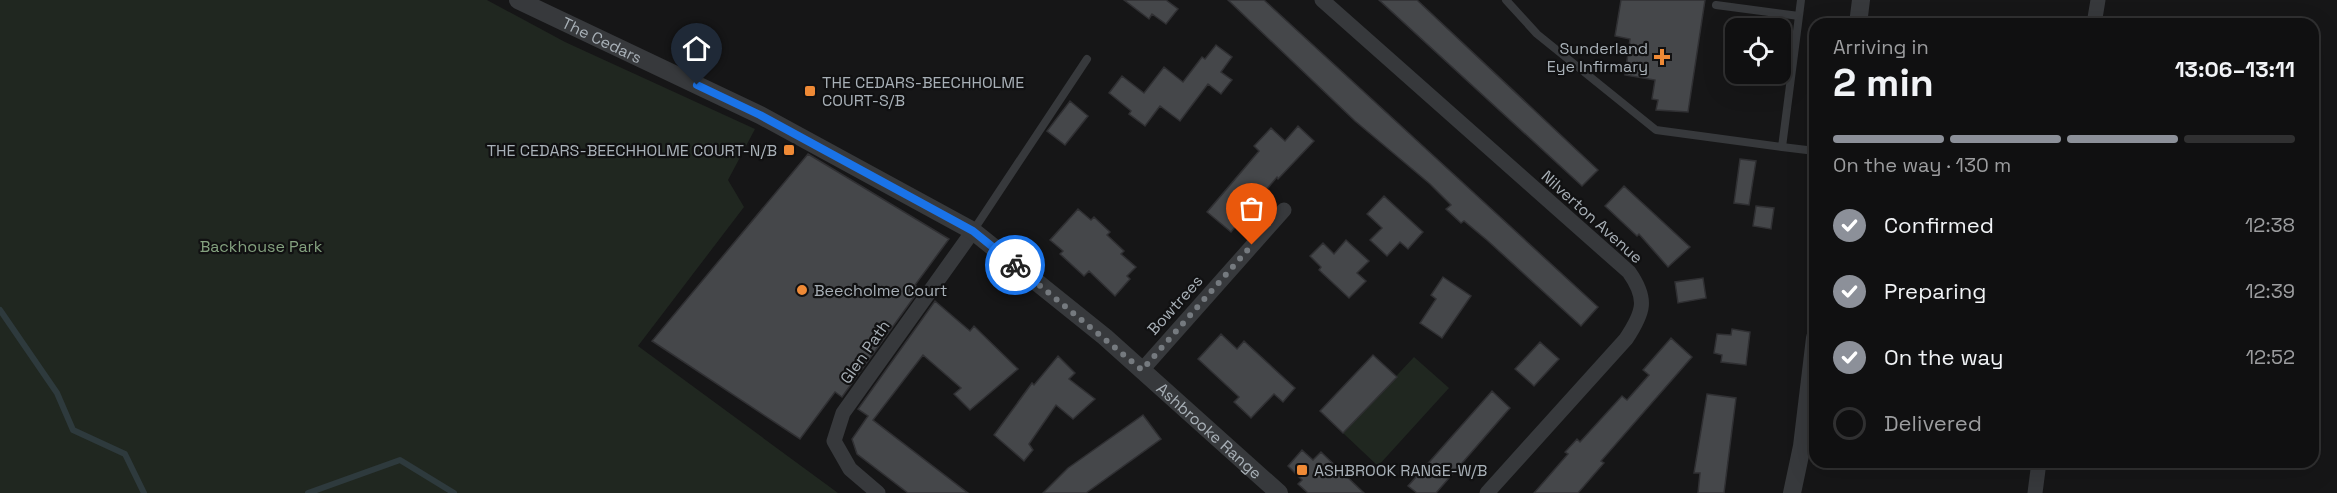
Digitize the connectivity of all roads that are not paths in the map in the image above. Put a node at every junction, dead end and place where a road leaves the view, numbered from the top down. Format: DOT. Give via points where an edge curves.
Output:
graph roads {
  1 [pos="518,0"];
  2 [pos="1322,0"];
  3 [pos="1506,0"];
  4 [pos="1801,0"];
  5 [pos="1861,0"];
  6 [pos="2098,0"];
  7 [pos="1716,5"];
  8 [pos="1799,16"];
  9 [pos="1859,18"];
  10 [pos="2095,18"];
  11 [pos="1087,59"];
  12 [pos="1782,147"];
  13 [pos="1809,150"];
  14 [pos="1284,210"];
  15 [pos="973,231"];
  16 [pos="1142,370"];
  17 [pos="1809,398"];
  18 [pos="2038,468"];
  19 [pos="878,493"];
  20 [pos="1279,493"];
  21 [pos="1487,493"];
  22 [pos="1792,493"];
  23 [pos="2035,493"];
  1 -- 15 [label="street, The Cedars" via="760,115"];
  2 -- 21 [label="street, Nilverton Avenue" via="1629,272 1639,287 1643,300 1638,322 1626,339"];
  3 -- 12 [label="lane" via="1537,33 1656,130"];
  4 -- 8 [label="lane"];
  5 -- 9 [label="street"];
  6 -- 10 [label="street"];
  7 -- 8 [label="lane"];
  8 -- 12 [label="lane"];
  11 -- 15 [label="lane"];
  12 -- 13 [label="lane"];
  14 -- 16 [label="street, Bowtrees"];
  15 -- 16 [label="street, Ashbrooke Range"];
  15 -- 19 [label="street, Glen Path" via="843,413 834,441 850,469"];
  16 -- 20 [label="street, Ashbrooke Range"];
  17 -- 22 [label="street"];
  18 -- 23 [label="street"];
}
